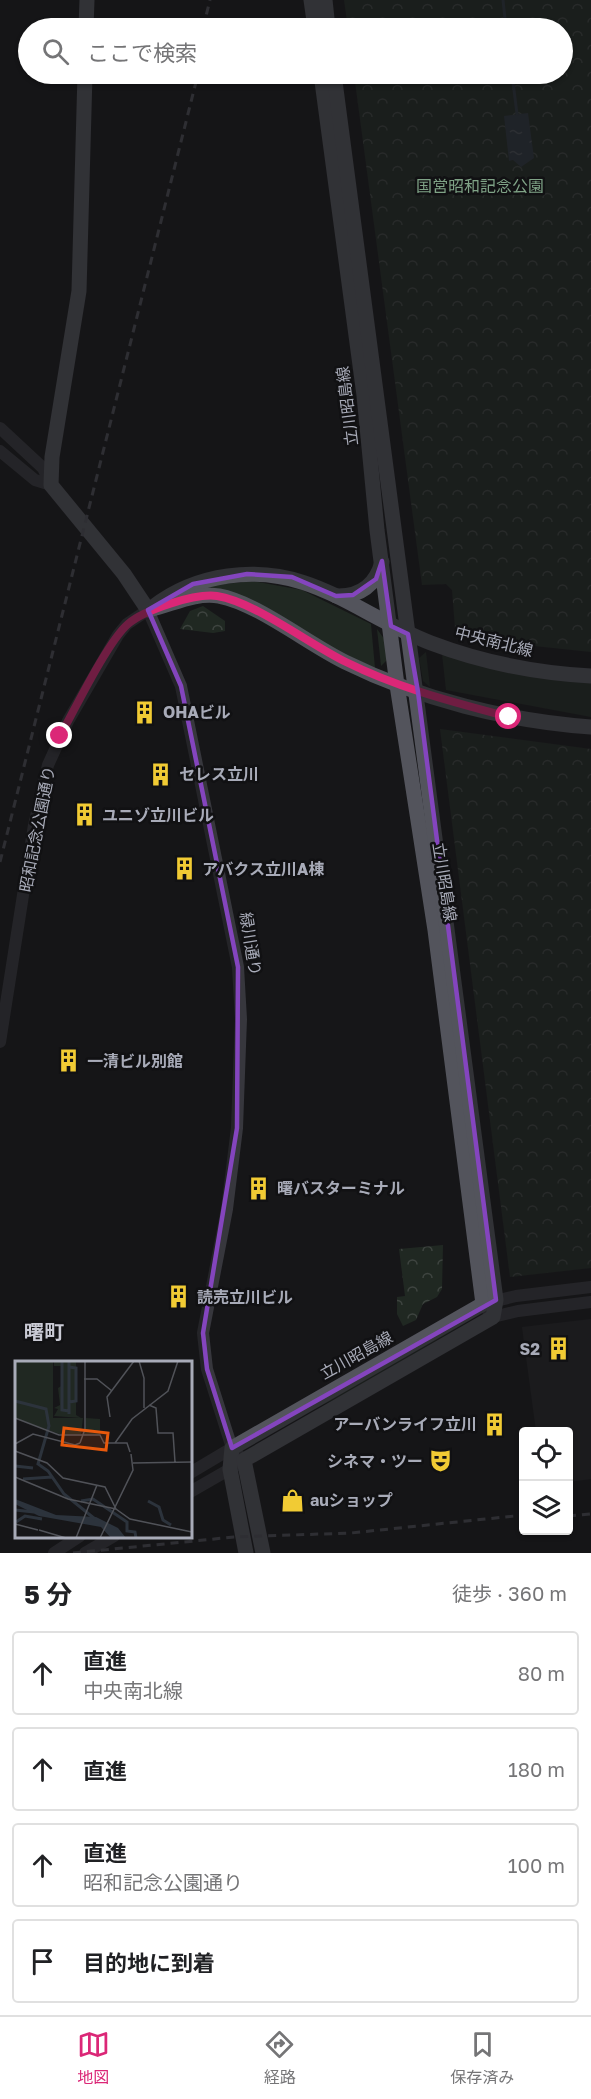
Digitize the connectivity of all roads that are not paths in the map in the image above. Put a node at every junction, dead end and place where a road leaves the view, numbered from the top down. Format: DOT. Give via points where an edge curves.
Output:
graph roads {
  1 [pos="87,0"];
  2 [pos="311,0"];
  3 [pos="324,0"];
  4 [pos="86,18"];
  5 [pos="314,18"];
  6 [pos="327,18"];
  7 [pos="85,84"];
  8 [pos="322,84"];
  9 [pos="335,84"];
  10 [pos="0,428"];
  11 [pos="0,451"];
  12 [pos="51,484"];
  13 [pos="382,561"];
  14 [pos="336,596"];
  15 [pos="148,610"];
  16 [pos="391,626"];
  17 [pos="408,634"];
  18 [pos="591,676"];
  19 [pos="397,685"];
  20 [pos="418,692"];
  21 [pos="591,727"];
  22 [pos="0,1042"];
  23 [pos="591,1287"];
  24 [pos="490,1302"];
  25 [pos="591,1302"];
  26 [pos="493,1317"];
  27 [pos="232,1448"];
  28 [pos="244,1460"];
  29 [pos="230,1469"];
  30 [pos="192,1472"];
  31 [pos="192,1491"];
  32 [pos="77,1538"];
  33 [pos="111,1538"];
  34 [pos="54,1553"];
  35 [pos="85,1553"];
  36 [pos="246,1553"];
  37 [pos="263,1553"];
  1 -- 4 [label="main road"];
  2 -- 5 [label="main road"];
  3 -- 6 [label="main road"];
  7 -- 12 [label="main road" via="80,291 52,457"];
  8 -- 13 [label="main road, 立川昭島線"];
  9 -- 17 [label="main road, 立川昭島線"];
  10 -- 12 [label="street, 緑川通り" via="43,468"];
  11 -- 12 [label="street, 緑川通り" via="35,480"];
  12 -- 15 [label="main road, 緑川通り"];
  13 -- 14 [label="main road" via="376,579 366,589"];
  13 -- 16 [label="main road, 立川昭島線"];
  14 -- 15 [label="main road, 中央南北線" via="292,577 247,574 193,584"];
  14 -- 16 [label="main road, 中央南北線"];
  15 -- 19 [label="main road" via="194,596 231,599 344,661"];
  15 -- 22 [label="street, 昭和記念公園通り" via="118,635 48,765 34,825"];
  15 -- 27 [label="street, 緑川通り" via="183,693 238,967 241,1019 237,1128 227,1209 203,1333 207,1370"];
  16 -- 17 [label="main road, 中央南北線"];
  16 -- 19 [label="main road, 立川昭島線"];
  17 -- 18 [label="main road, 中央南北線" via="455,652 506,664"];
  17 -- 20 [label="main road, 立川昭島線"];
  19 -- 20 [label="main road"];
  19 -- 24 [label="main road, 立川昭島線"];
  20 -- 21 [label="main road" via="509,717"];
  20 -- 24 [label="main road, 立川昭島線"];
  23 -- 24 [label="street"];
  24 -- 26 [label="main road, 立川昭島線"];
  24 -- 27 [label="main road, 立川昭島線"];
  25 -- 26 [label="street"];
  26 -- 28 [label="main road"];
  27 -- 28 [label="street"];
  27 -- 29 [label="main road"];
  27 -- 30 [label="street"];
  28 -- 29 [label="street"];
  28 -- 37 [label="main road"];
  29 -- 31 [label="street"];
  29 -- 36 [label="main road"];
  32 -- 34 [label="street"];
  33 -- 35 [label="street"];
}
